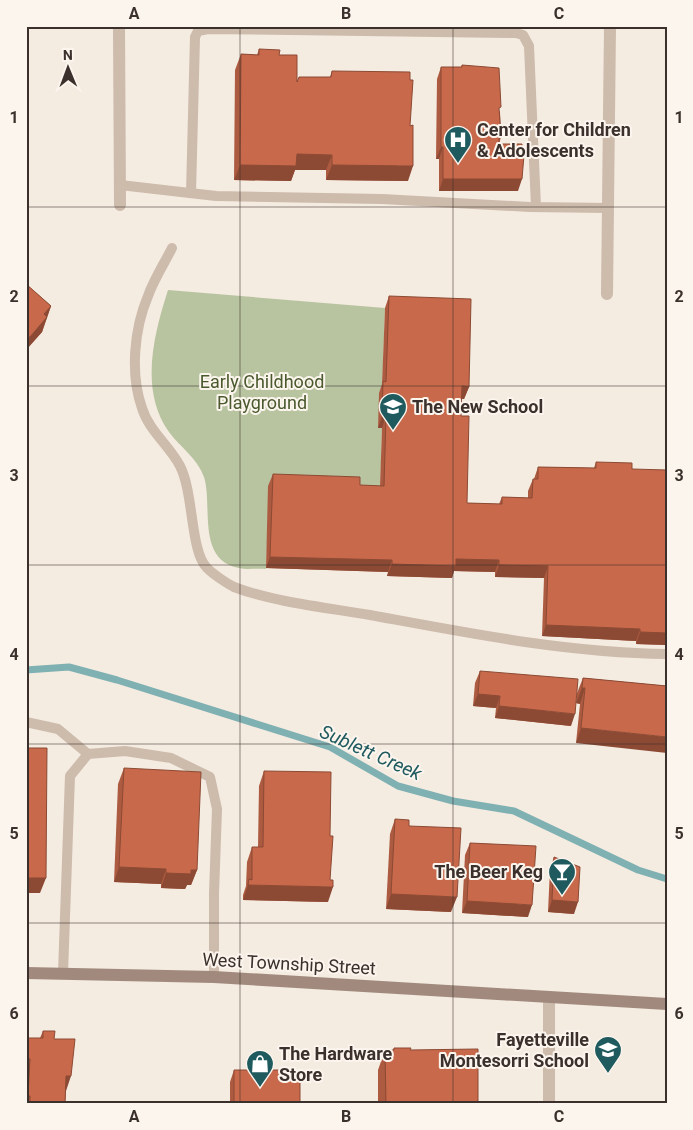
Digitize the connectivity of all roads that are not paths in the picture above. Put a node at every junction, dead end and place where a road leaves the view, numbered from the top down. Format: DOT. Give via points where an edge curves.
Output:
graph roads {
  1 [pos="119,26"];
  2 [pos="610,26"];
  3 [pos="288,28"];
  4 [pos="435,29"];
  5 [pos="120,185"];
  6 [pos="191,193"];
  7 [pos="120,205"];
  8 [pos="536,207"];
  9 [pos="608,208"];
  10 [pos="172,248"];
  11 [pos="607,294"];
  12 [pos="667,654"];
  13 [pos="26,722"];
  14 [pos="88,754"];
  15 [pos="26,973"];
  16 [pos="63,973"];
  17 [pos="214,977"];
  18 [pos="549,998"];
  19 [pos="667,1004"];
  20 [pos="549,1104"];
  1 -- 5 [label="street"];
  2 -- 9 [label="street"];
  3 -- 4 [label="lane"];
  3 -- 6 [label="lane" via="198,31 195,37"];
  4 -- 8 [label="lane" via="516,33 527,39"];
  5 -- 6 [label="lane"];
  5 -- 7 [label="street"];
  6 -- 8 [label="lane"];
  8 -- 9 [label="lane"];
  9 -- 11 [label="street"];
  10 -- 12 [label="lane" via="147,296 137,335 135,373 142,409 157,436 180,465 190,490 196,544 206,567 233,586 288,601 513,641 631,654"];
  13 -- 14 [label="lane" via="58,729"];
  14 -- 16 [label="lane" via="70,776"];
  14 -- 17 [label="lane" via="125,751 172,758 210,777 217,808"];
  15 -- 16 [label="street, West Township Street"];
  16 -- 17 [label="street, West Township Street"];
  17 -- 18 [label="street, West Township Street"];
  18 -- 19 [label="street, West Township Street"];
  18 -- 20 [label="street"];
}
